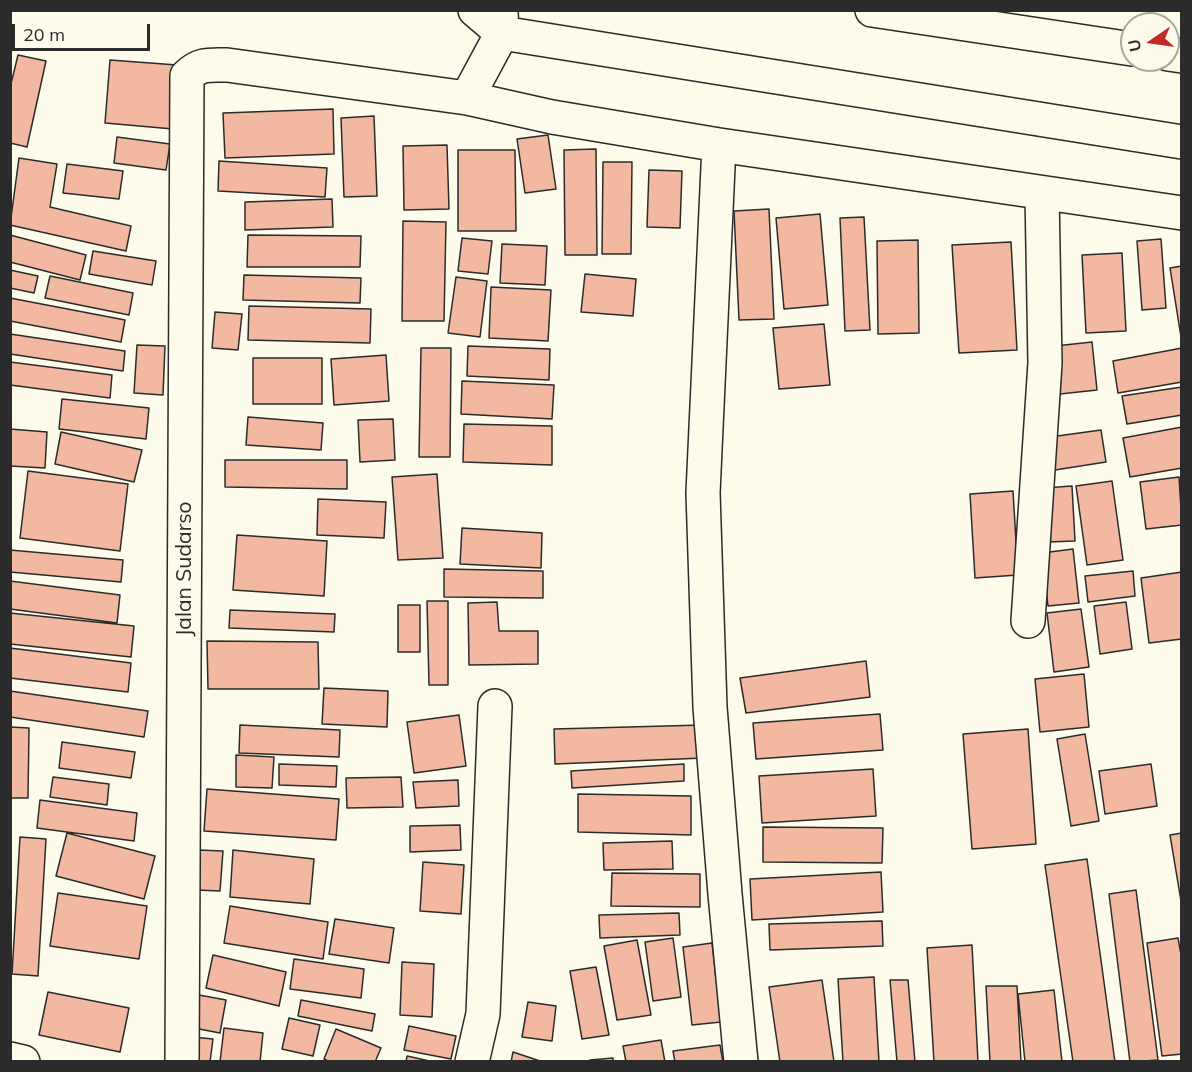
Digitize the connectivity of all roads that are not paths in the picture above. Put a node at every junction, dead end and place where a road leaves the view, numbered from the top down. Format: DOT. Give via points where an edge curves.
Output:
graph roads {
  1 [pos="475,10"];
  2 [pos="872,10"];
  3 [pos="502,22"];
  4 [pos="1120,47"];
  5 [pos="467,98"];
  6 [pos="1182,142"];
  7 [pos="719,145"];
  8 [pos="1042,193"];
  9 [pos="1182,213"];
  10 [pos="1028,621"];
  11 [pos="495,706"];
  12 [pos="10,1059"];
  13 [pos="22,1062"];
  14 [pos="182,1062"];
  15 [pos="472,1062"];
  16 [pos="741,1062"];
  1 -- 3 [label="street"];
  2 -- 4 [label="street"];
  3 -- 5 [label="street"];
  3 -- 6 [label="street"];
  5 -- 7 [label="street" via="552,117"];
  5 -- 14 [label="street, Jalan Sudarso" via="227,65 208,64 187,76"];
  7 -- 8 [label="street"];
  7 -- 16 [label="street" via="703,493 710,707"];
  8 -- 9 [label="street"];
  8 -- 10 [label="street" via="1045,363"];
  11 -- 15 [label="street" via="483,1014"];
  12 -- 13 [label="street"];
}
